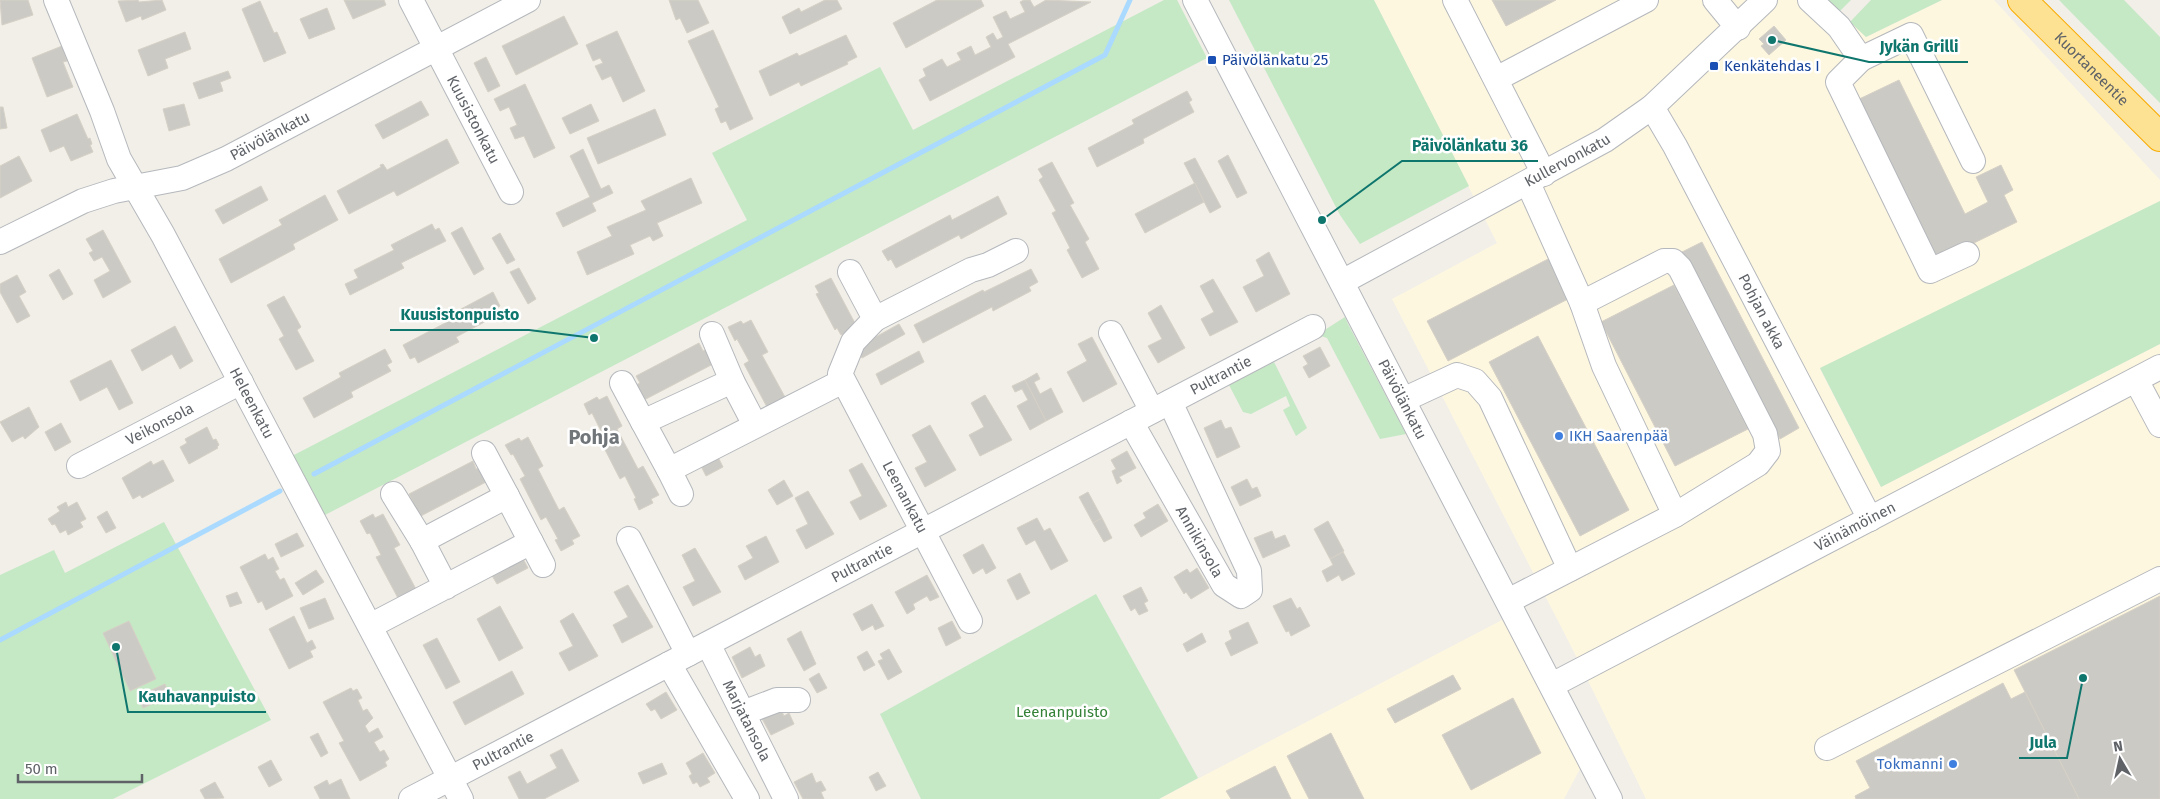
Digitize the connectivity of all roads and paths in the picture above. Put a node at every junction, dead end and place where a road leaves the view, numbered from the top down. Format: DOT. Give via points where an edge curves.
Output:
graph roads {
  1 [pos="56,0"];
  2 [pos="411,0"];
  3 [pos="528,0"];
  4 [pos="1195,0"];
  5 [pos="1455,0"];
  6 [pos="1646,0"];
  7 [pos="1714,0"];
  8 [pos="1765,0"];
  9 [pos="1810,0"];
  10 [pos="2022,0"];
  11 [pos="1738,28"];
  12 [pos="435,49"];
  13 [pos="1862,59"];
  14 [pos="1496,79"];
  15 [pos="1652,107"];
  16 [pos="2160,138"];
  17 [pos="1972,161"];
  18 [pos="1536,179"];
  19 [pos="136,188"];
  20 [pos="511,192"];
  21 [pos="0,242"];
  22 [pos="1016,251"];
  23 [pos="1967,254"];
  24 [pos="850,272"];
  25 [pos="1342,282"];
  26 [pos="1582,302"];
  27 [pos="875,319"];
  28 [pos="1313,327"];
  29 [pos="1111,333"];
  30 [pos="712,334"];
  31 [pos="2160,367"];
  32 [pos="842,377"];
  33 [pos="2136,380"];
  34 [pos="241,382"];
  35 [pos="622,382"];
  36 [pos="732,382"];
  37 [pos="1403,400"];
  38 [pos="1161,407"];
  39 [pos="643,422"];
  40 [pos="1131,422"];
  41 [pos="2160,424"];
  42 [pos="755,426"];
  43 [pos="484,453"];
  44 [pos="78,466"];
  45 [pos="669,470"];
  46 [pos="394,494"];
  47 [pos="681,494"];
  48 [pos="507,496"];
  49 [pos="1674,515"];
  50 [pos="1870,519"];
  51 [pos="923,531"];
  52 [pos="629,539"];
  53 [pos="422,541"];
  54 [pos="531,542"];
  55 [pos="543,565"];
  56 [pos="1570,569"];
  57 [pos="2160,579"];
  58 [pos="446,587"];
  59 [pos="1508,601"];
  60 [pos="970,621"];
  61 [pos="370,626"];
  62 [pos="688,654"];
  63 [pos="1552,685"];
  64 [pos="798,700"];
  65 [pos="743,713"];
  66 [pos="1827,748"];
  67 [pos="450,778"];
  68 [pos="410,799"];
  69 [pos="461,799"];
  70 [pos="747,799"];
  71 [pos="786,799"];
  72 [pos="1610,799"];
  1 -- 19 [label="street, Heleenkatu" via="119,159"];
  2 -- 12 [label="street, Kuusistonkatu"];
  3 -- 12 [label="street, Päivölänkatu"];
  4 -- 25 [label="street, Päivölänkatu"];
  5 -- 14 [label="street"];
  6 -- 14 [label="street"];
  7 -- 11 [label="street"];
  8 -- 11 [label="street, Kullervonkatu"];
  9 -- 13 [label="street" via="1839,26"];
  10 -- 16 [label="highway, Kuortaneentie"];
  11 -- 15 [label="street, Kullervonkatu"];
  12 -- 19 [label="street, Päivölänkatu" via="226,159 182,178"];
  12 -- 20 [label="street, Kuusistonkatu"];
  13 -- 17 [label="street" via="1912,35"];
  13 -- 23 [label="street" via="1838,82 1930,272"];
  14 -- 18 [label="street"];
  15 -- 18 [label="street, Kullervonkatu" via="1605,140"];
  15 -- 50 [label="street, Pohjan akka"];
  18 -- 25 [label="street, Kullervonkatu"];
  18 -- 26 [label="street"];
  19 -- 21 [label="street, Päivölänkatu" via="83,201"];
  19 -- 34 [label="street, Heleenkatu"];
  22 -- 27 [label="street"];
  24 -- 27 [label="street"];
  25 -- 37 [label="street, Päivölänkatu"];
  26 -- 49 [label="street" via="1604,366"];
  26 -- 49 [label="street" via="1664,261 1673,261 1680,268 1765,434 1768,450 1758,464"];
  27 -- 32 [label="street" via="853,342"];
  28 -- 38 [label="street, Pultrantie"];
  29 -- 38 [label="street, Annikinsola"];
  30 -- 36 [label="street"];
  31 -- 33 [label="street, Väinämöinen"];
  32 -- 42 [label="street"];
  32 -- 51 [label="street, Leenankatu"];
  33 -- 41 [label="street"];
  33 -- 50 [label="street, Väinämöinen"];
  34 -- 44 [label="street, Veikonsola"];
  34 -- 61 [label="street, Heleenkatu"];
  35 -- 39 [label="street"];
  36 -- 39 [label="street"];
  36 -- 42 [label="street"];
  37 -- 56 [label="street" via="1457,375 1475,381 1490,398"];
  37 -- 59 [label="street, Päivölänkatu"];
  38 -- 40 [label="street, Pultrantie"];
  38 -- 40 [label="street, Annikinsola" via="1249,571 1250,590 1241,596 1224,585"];
  39 -- 45 [label="street"];
  40 -- 51 [label="street, Pultrantie"];
  42 -- 45 [label="street"];
  43 -- 48 [label="street"];
  45 -- 47 [label="street"];
  46 -- 53 [label="street"];
  48 -- 53 [label="street"];
  48 -- 54 [label="street"];
  49 -- 56 [label="street"];
  50 -- 63 [label="street, Väinämöinen"];
  51 -- 60 [label="street, Leenankatu"];
  51 -- 62 [label="street, Pultrantie"];
  52 -- 62 [label="street, Marjatansola"];
  53 -- 58 [label="street"];
  54 -- 55 [label="street"];
  54 -- 58 [label="street"];
  56 -- 59 [label="street"];
  57 -- 66 [label="street"];
  58 -- 61 [label="street"];
  59 -- 63 [label="street, Päivölänkatu"];
  61 -- 67 [label="street, Heleenkatu"];
  62 -- 65 [label="street, Marjatansola"];
  62 -- 67 [label="street, Pultrantie"];
  62 -- 70 [label="street, Marjatansola"];
  63 -- 72 [label="street, Päivölänkatu"];
  64 -- 65 [label="street" via="777,700"];
  65 -- 71 [label="street, Marjatansola"];
  67 -- 68 [label="street, Pultrantie"];
  67 -- 69 [label="street, Heleenkatu"];
}
